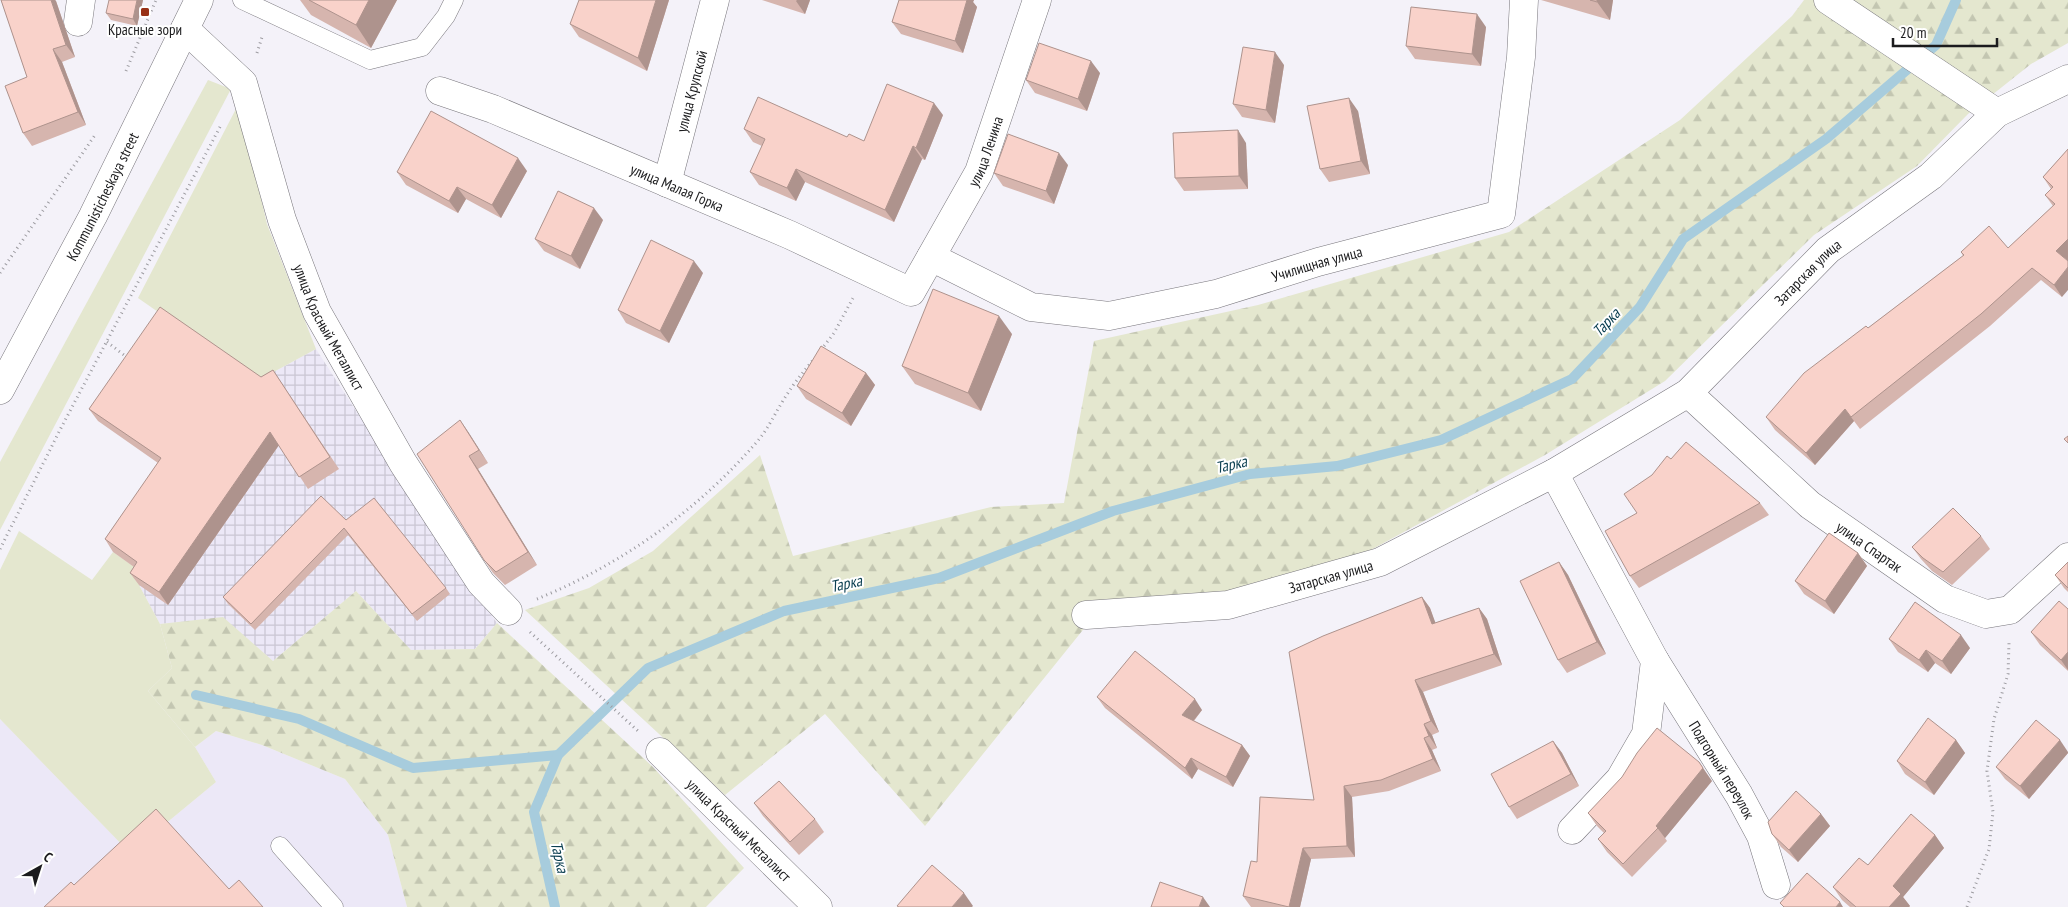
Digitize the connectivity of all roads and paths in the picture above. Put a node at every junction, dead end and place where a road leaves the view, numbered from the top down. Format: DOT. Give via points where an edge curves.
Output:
graph roads {
  1 [pos="156,0"];
  2 [pos="199,0"];
  3 [pos="242,0"];
  4 [pos="454,0"];
  5 [pos="715,0"];
  6 [pos="1037,0"];
  7 [pos="1524,0"];
  8 [pos="1828,0"];
  9 [pos="272,13"];
  10 [pos="185,29"];
  11 [pos="124,76"];
  12 [pos="2068,79"];
  13 [pos="243,83"];
  14 [pos="440,91"];
  15 [pos="1997,113"];
  16 [pos="98,130"];
  17 [pos="667,183"];
  18 [pos="930,257"];
  19 [pos="868,271"];
  20 [pos="0,273"];
  21 [pos="911,292"];
  22 [pos="106,342"];
  23 [pos="130,359"];
  24 [pos="0,390"];
  25 [pos="1688,393"];
  26 [pos="1554,473"];
  27 [pos="0,549"];
  28 [pos="2068,557"];
  29 [pos="2010,610"];
  30 [pos="508,611"];
  31 [pos="1086,615"];
  32 [pos="1655,661"];
  33 [pos="660,752"];
  34 [pos="1572,830"];
  35 [pos="280,846"];
  36 [pos="1776,885"];
  37 [pos="334,907"];
  38 [pos="818,907"];
  39 [pos="1967,907"];
  1 -- 11 [label="path"];
  2 -- 10 [label="street, Kommunisticheskaya street"];
  3 -- 9 [label="lane"];
  4 -- 9 [label="lane" via="422,47 370,60"];
  5 -- 17 [label="street, улица Крупской"];
  6 -- 18 [label="street, улица Ленина" via="979,172"];
  7 -- 18 [label="street, Училищная улица" via="1521,57 1501,214 1318,262 1216,294 1109,316 1031,307"];
  8 -- 15 [label="street"];
  9 -- 13 [label="path"];
  10 -- 13 [label="street"];
  10 -- 24 [label="street, Kommunisticheskaya street" via="92,216"];
  12 -- 15 [label="street, Затарская улица"];
  13 -- 22 [label="path"];
  13 -- 30 [label="street, улица Красный Металлист" via="282,220 317,312 403,463 481,583"];
  14 -- 17 [label="street, улица Малая Горка" via="493,109"];
  15 -- 25 [label="street, Затарская улица" via="1931,176 1828,250"];
  16 -- 20 [label="path"];
  17 -- 19 [label="street, улица Малая Горка" via="790,234"];
  18 -- 21 [label="street, улица Ленина"];
  19 -- 21 [label="street, улица Малая Горка"];
  19 -- 30 [label="path" via="834,333 756,443 706,492 642,545 576,583"];
  22 -- 23 [label="path"];
  22 -- 27 [label="path"];
  25 -- 26 [label="street, Затарская улица"];
  25 -- 29 [label="street, улица Спартак" via="1810,505 1945,599 1986,614"];
  26 -- 31 [label="street, Затарская улица" via="1380,562 1228,605"];
  26 -- 32 [label="street"];
  28 -- 29 [label="street"];
  29 -- 39 [label="path" via="2008,674 1994,719 1987,771 1993,812 1989,849"];
  30 -- 33 [label="path"];
  32 -- 34 [label="street" via="1646,734 1620,779"];
  32 -- 36 [label="street, Подгорный переулок" via="1739,795 1761,836"];
  33 -- 38 [label="street, улица Красный Металлист"];
  35 -- 37 [label="lane"];
}
